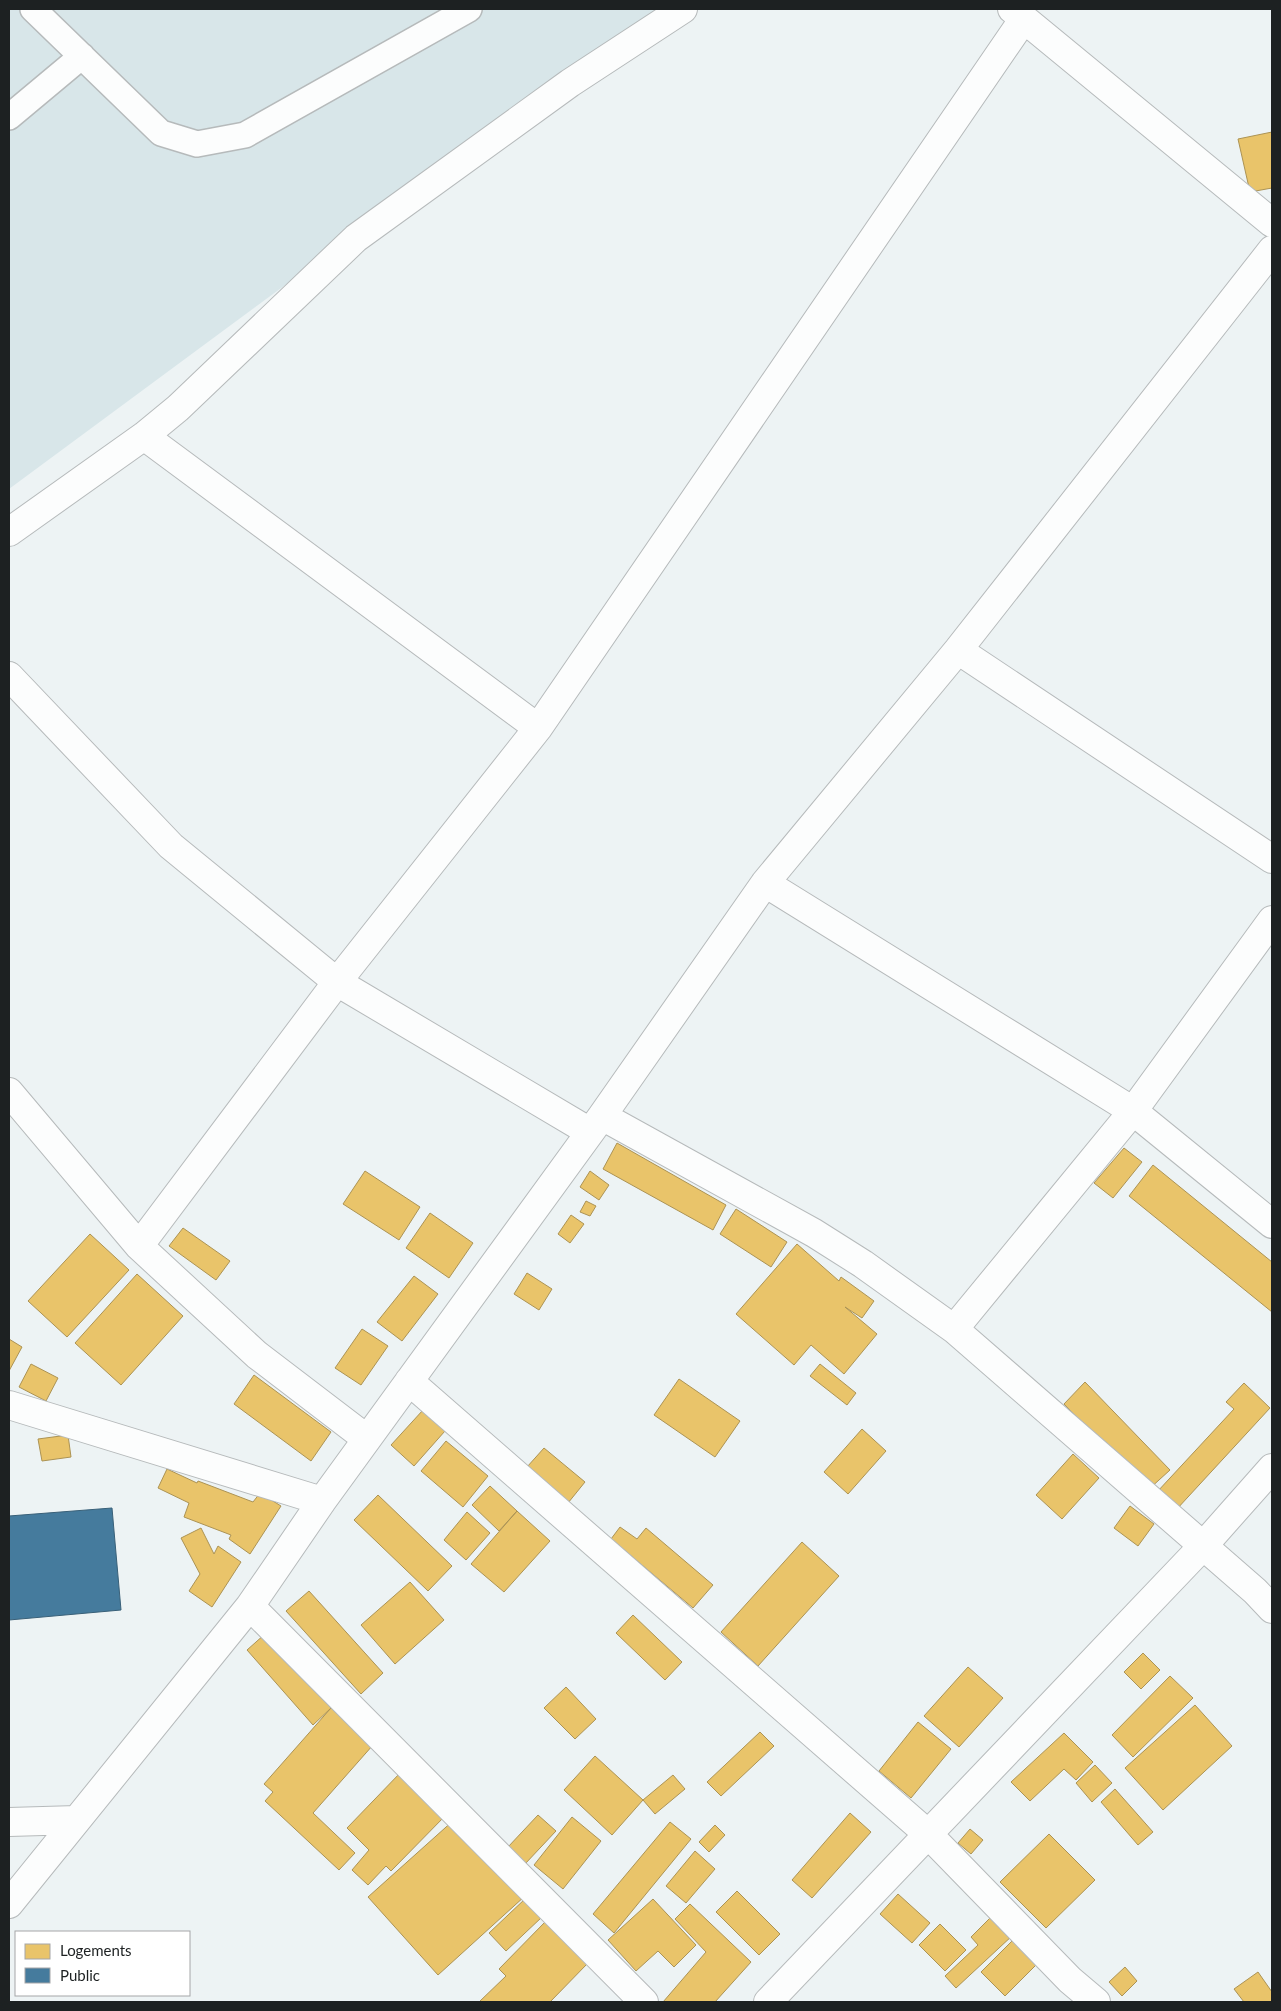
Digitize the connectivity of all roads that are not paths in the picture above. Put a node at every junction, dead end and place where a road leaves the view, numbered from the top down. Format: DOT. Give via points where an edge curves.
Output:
graph roads {
  1 [pos="33,9"];
  2 [pos="469,9"];
  3 [pos="682,9"];
  4 [pos="1018,15"];
  5 [pos="82,56"];
  6 [pos="9,116"];
  7 [pos="1272,223"];
  8 [pos="1272,250"];
  9 [pos="144,436"];
  10 [pos="9,532"];
  11 [pos="958,650"];
  12 [pos="9,676"];
  13 [pos="538,728"];
  14 [pos="1272,859"];
  15 [pos="765,883"];
  16 [pos="1272,920"];
  17 [pos="337,982"];
  18 [pos="9,1092"];
  19 [pos="1132,1111"];
  20 [pos="596,1124"];
  21 [pos="1272,1224"];
  22 [pos="139,1246"];
  23 [pos="954,1329"];
  24 [pos="409,1381"];
  25 [pos="9,1405"];
  26 [pos="367,1439"];
  27 [pos="1272,1468"];
  28 [pos="322,1501"];
  29 [pos="1203,1546"];
  30 [pos="250,1606"];
  31 [pos="1272,1609"];
  32 [pos="77,1820"];
  33 [pos="9,1822"];
  34 [pos="928,1834"];
  35 [pos="9,1904"];
  36 [pos="644,2002"];
  37 [pos="768,2002"];
  38 [pos="1096,2002"];
  1 -- 5 [label="lane"];
  2 -- 5 [label="lane" via="245,135 197,144 160,133"];
  3 -- 9 [label="street" via="570,83 356,238 178,408"];
  4 -- 7 [label="street"];
  4 -- 13 [label="street"];
  5 -- 6 [label="lane"];
  8 -- 11 [label="street"];
  9 -- 10 [label="street"];
  9 -- 13 [label="street"];
  11 -- 14 [label="street"];
  11 -- 15 [label="street"];
  12 -- 17 [label="street" via="171,846"];
  13 -- 17 [label="street"];
  15 -- 19 [label="street"];
  15 -- 20 [label="street"];
  16 -- 19 [label="street"];
  17 -- 20 [label="street"];
  17 -- 22 [label="street"];
  18 -- 22 [label="street"];
  19 -- 21 [label="street"];
  19 -- 23 [label="street"];
  20 -- 23 [label="street" via="814,1233"];
  20 -- 24 [label="street"];
  22 -- 26 [label="street" via="257,1355"];
  23 -- 29 [label="street"];
  24 -- 26 [label="street"];
  24 -- 34 [label="street"];
  25 -- 28 [label="street"];
  26 -- 28 [label="street"];
  27 -- 29 [label="street"];
  28 -- 30 [label="street"];
  29 -- 31 [label="street"];
  29 -- 34 [label="street"];
  30 -- 32 [label="street"];
  30 -- 36 [label="street"];
  32 -- 33 [label="street"];
  32 -- 35 [label="street"];
  34 -- 37 [label="street"];
  34 -- 38 [label="street" via="1070,1980"];
}
